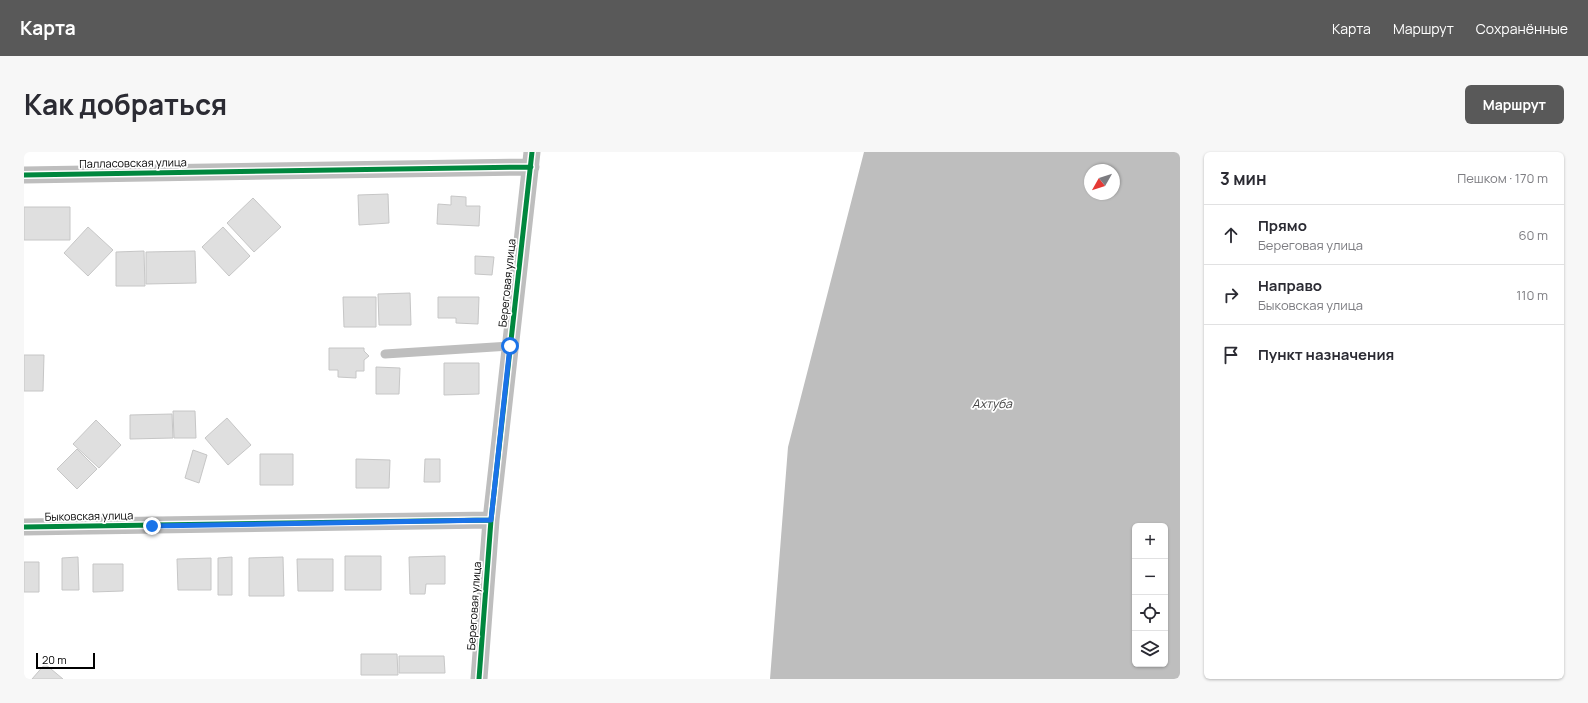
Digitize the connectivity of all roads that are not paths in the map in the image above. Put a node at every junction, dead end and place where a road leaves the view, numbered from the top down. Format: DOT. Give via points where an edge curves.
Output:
graph roads {
  1 [pos="531,159"];
  2 [pos="24,175"];
  3 [pos="510,346"];
  4 [pos="385,354"];
  5 [pos="491,520"];
  6 [pos="24,527"];
  7 [pos="479,679"];
  1 -- 2 [label="street, Палласовская улица"];
  1 -- 3 [label="street, Береговая улица"];
  3 -- 4 [label="lane"];
  3 -- 5 [label="street, Береговая улица"];
  5 -- 6 [label="street, Быковская улица"];
  5 -- 7 [label="street, Береговая улица"];
}
